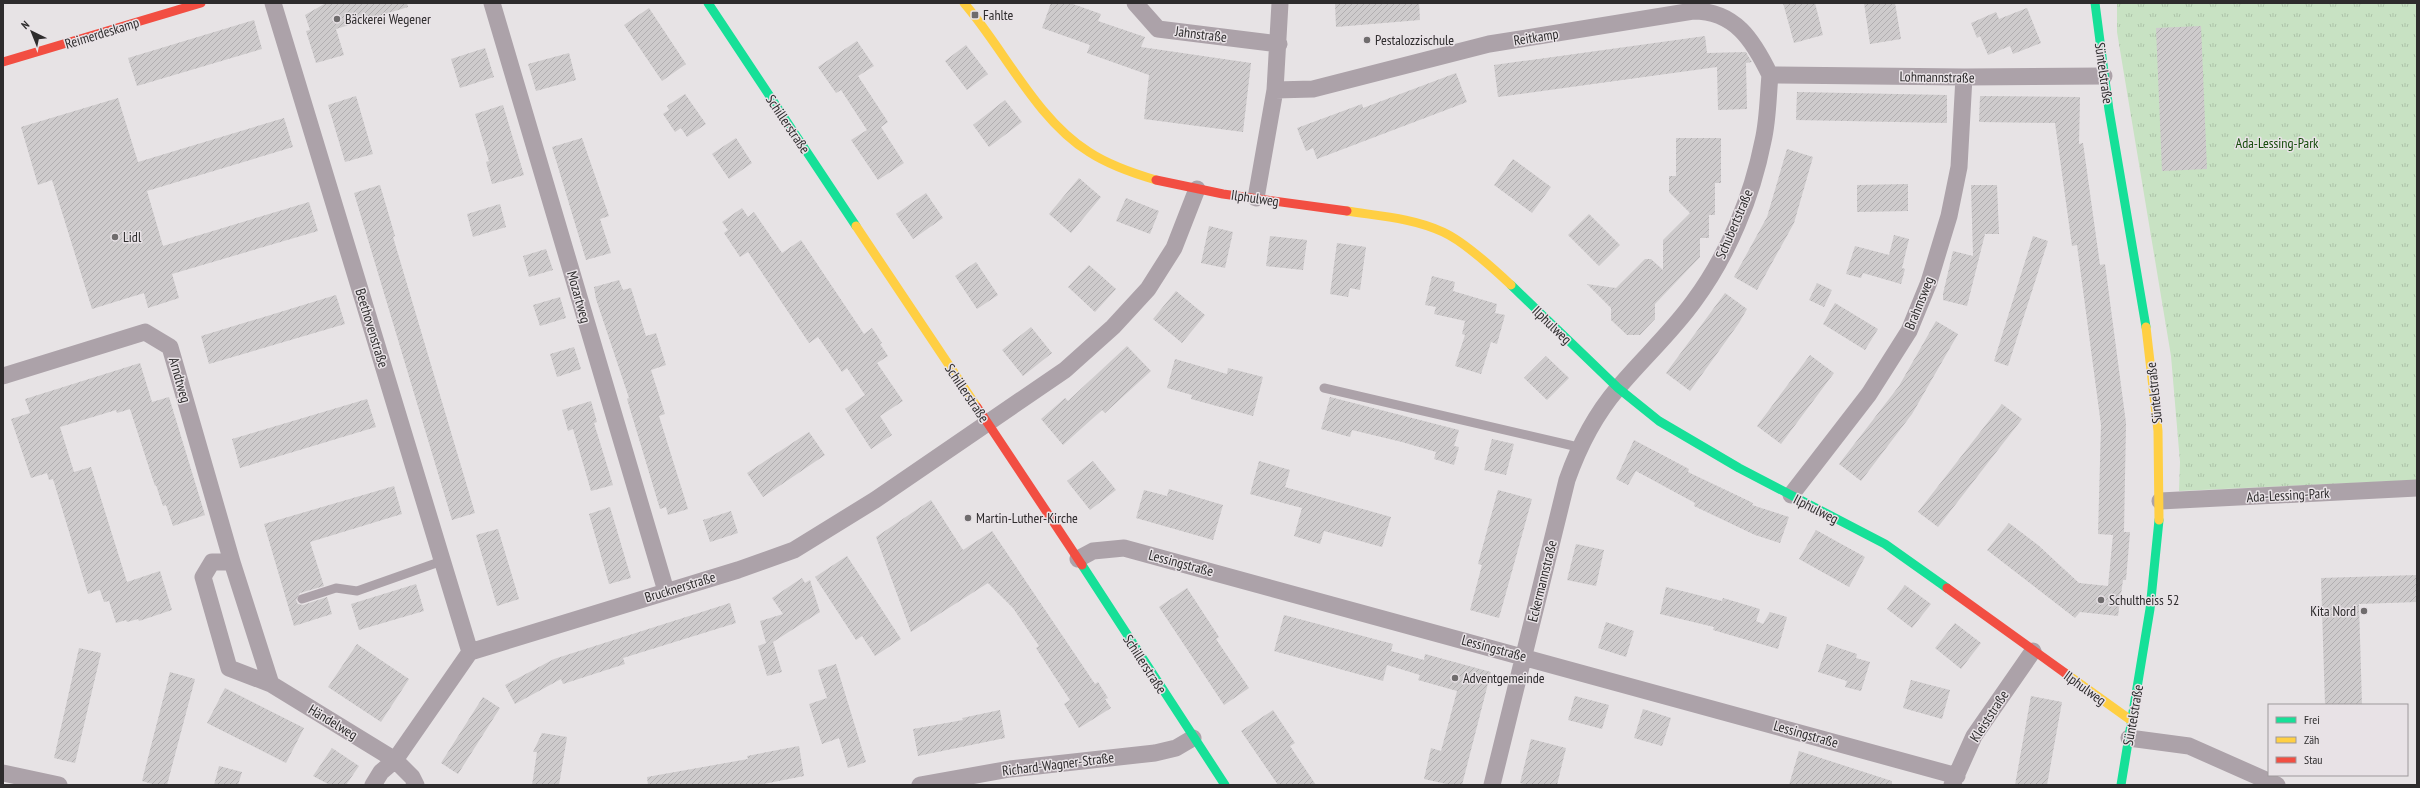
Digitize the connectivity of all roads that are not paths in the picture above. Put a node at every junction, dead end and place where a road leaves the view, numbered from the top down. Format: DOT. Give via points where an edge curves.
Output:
graph roads {
  1 [pos="201,3"];
  2 [pos="273,3"];
  3 [pos="492,3"];
  4 [pos="708,3"];
  5 [pos="964,3"];
  6 [pos="1135,3"];
  7 [pos="1280,3"];
  8 [pos="2095,3"];
  9 [pos="1692,7"];
  10 [pos="155,10"];
  11 [pos="1279,44"];
  12 [pos="3,62"];
  13 [pos="1770,75"];
  14 [pos="2104,76"];
  15 [pos="1964,78"];
  16 [pos="1275,90"];
  17 [pos="1197,189"];
  18 [pos="1256,198"];
  19 [pos="3,376"];
  20 [pos="1324,388"];
  21 [pos="1618,388"];
  22 [pos="987,424"];
  23 [pos="1578,447"];
  24 [pos="2417,488"];
  25 [pos="1791,495"];
  26 [pos="2160,501"];
  27 [pos="1078,559"];
  28 [pos="442,561"];
  29 [pos="232,562"];
  30 [pos="666,591"];
  31 [pos="302,599"];
  32 [pos="2033,651"];
  33 [pos="470,652"];
  34 [pos="1524,656"];
  35 [pos="271,684"];
  36 [pos="2132,721"];
  37 [pos="1193,738"];
  38 [pos="2129,738"];
  39 [pos="395,760"];
  40 [pos="3,774"];
  41 [pos="1954,781"];
  42 [pos="59,785"];
  43 [pos="372,785"];
  44 [pos="416,785"];
  45 [pos="920,785"];
  46 [pos="1224,785"];
  47 [pos="1492,785"];
  48 [pos="2121,785"];
  49 [pos="2277,785"];
  1 -- 10 [label="street, Reimerdeskamp"];
  2 -- 28 [label="street, Beethovenstraße"];
  3 -- 30 [label="street, Mozartweg"];
  4 -- 22 [label="street, Schillerstraße"];
  5 -- 17 [label="street, Ilphulweg" via="1066,134 1090,153 1120,168 1180,187"];
  6 -- 11 [label="street, Jahnstraße" via="1158,29"];
  7 -- 11 [label="street"];
  8 -- 14 [label="street, Süntelstraße"];
  9 -- 13 [label="street, Reitkamp" via="1725,17 1746,32"];
  9 -- 16 [label="street, Reitkamp" via="1489,44 1313,89"];
  10 -- 12 [label="street, Reimerdeskamp"];
  11 -- 16 [label="street"];
  13 -- 15 [label="street, Lohmannstraße"];
  13 -- 21 [label="street, Schubertstraße" via="1764,141 1747,196 1725,252 1694,301"];
  14 -- 15 [label="street, Lohmannstraße"];
  14 -- 26 [label="street, Süntelstraße" via="2149,345 2158,432"];
  15 -- 25 [label="street, Brahmsweg" via="1959,167 1949,216 1929,282 1909,331 1869,394"];
  16 -- 18 [label="street"];
  17 -- 18 [label="street, Ilphulweg"];
  17 -- 22 [label="street, Brucknerstraße" via="1174,248 1148,289 1113,327 1066,370"];
  18 -- 21 [label="street, Ilphulweg" via="1409,220 1444,232 1492,267"];
  19 -- 29 [label="street, Arndtweg" via="145,332 170,347"];
  20 -- 23 [label="lane"];
  21 -- 23 [label="street, Eckermannstraße" via="1596,416"];
  21 -- 25 [label="street, Ilphulweg" via="1659,421"];
  22 -- 27 [label="street, Schillerstraße"];
  22 -- 30 [label="street, Brucknerstraße" via="794,550"];
  23 -- 34 [label="street, Eckermannstraße" via="1567,480"];
  24 -- 26 [label="street, Ada-Lessing-Park"];
  25 -- 32 [label="street, Ilphulweg" via="1885,544"];
  26 -- 36 [label="street, Süntelstraße" via="2153,598"];
  27 -- 34 [label="street, Lessingstraße" via="1093,551 1124,548"];
  27 -- 37 [label="street, Schillerstraße"];
  28 -- 31 [label="lane" via="357,591 336,588"];
  28 -- 33 [label="street, Beethovenstraße"];
  29 -- 35 [label="street, Arndtweg"];
  29 -- 35 [label="street" via="212,562 203,576 229,668"];
  30 -- 33 [label="street, Brucknerstraße"];
  32 -- 36 [label="street, Ilphulweg"];
  32 -- 41 [label="street, Kleiststraße" via="1974,736"];
  33 -- 39 [label="street"];
  34 -- 41 [label="street, Lessingstraße"];
  34 -- 47 [label="street, Eckermannstraße"];
  35 -- 39 [label="street, Händelweg"];
  36 -- 38 [label="street, Süntelstraße"];
  37 -- 45 [label="street, Richard-Wagner-Straße" via="1176,748 1155,753 1023,767"];
  37 -- 46 [label="street, Schillerstraße"];
  38 -- 48 [label="street, Süntelstraße"];
  38 -- 49 [label="street" via="2189,746"];
  39 -- 43 [label="street" via="381,772"];
  39 -- 44 [label="street" via="412,777"];
  40 -- 42 [label="street"];
}
